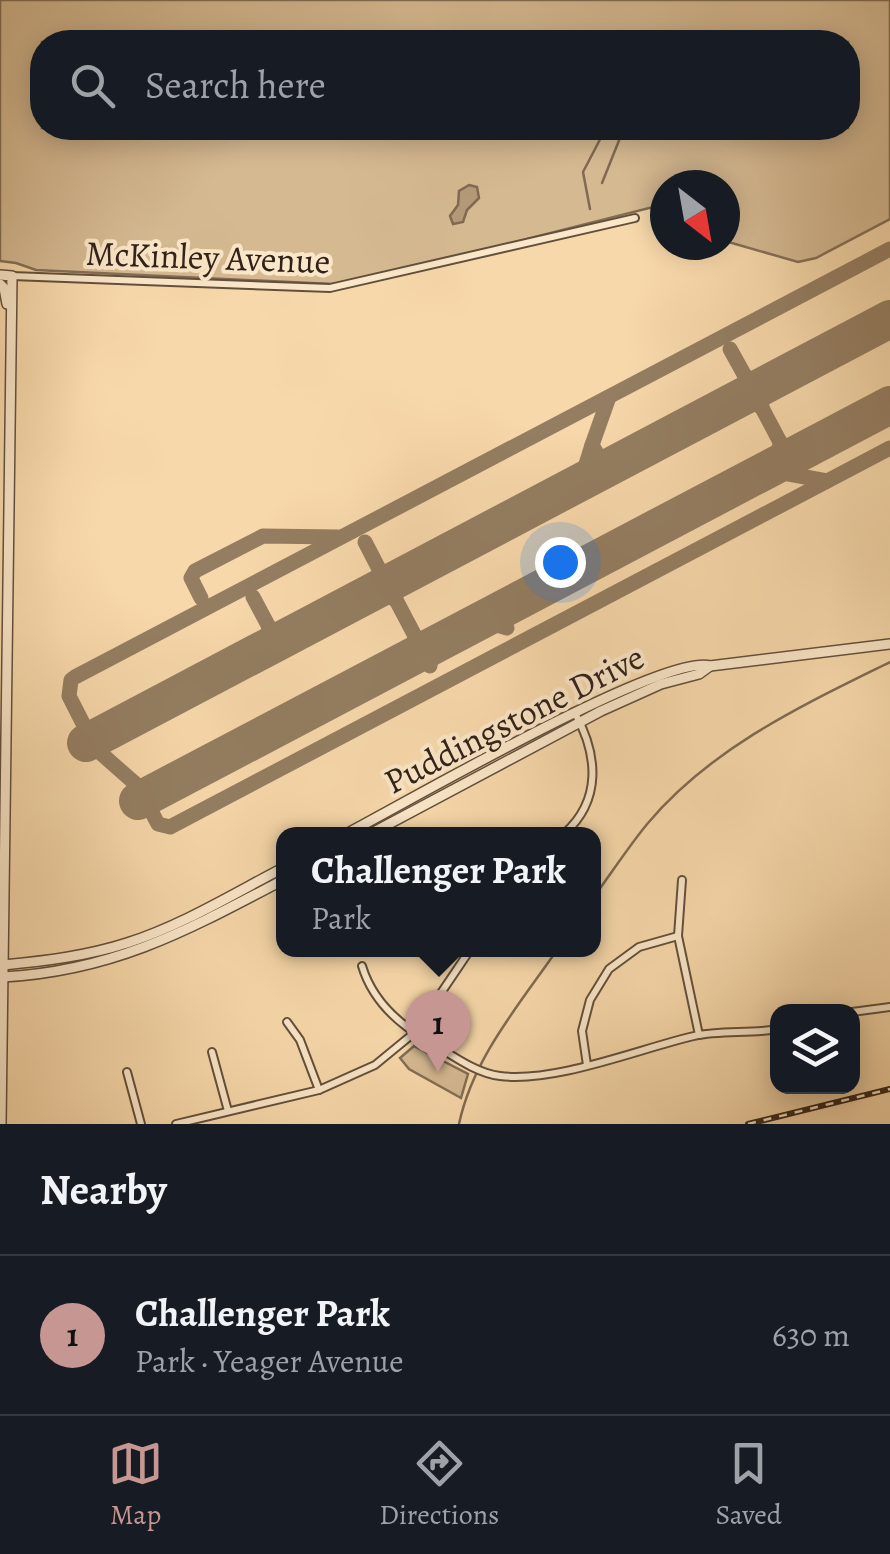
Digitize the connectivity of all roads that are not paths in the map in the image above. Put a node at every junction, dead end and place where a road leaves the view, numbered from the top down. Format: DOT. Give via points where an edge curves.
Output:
graph roads {
  1 [pos="635,218"];
  2 [pos="0,276"];
  3 [pos="12,276"];
  4 [pos="0,284"];
  5 [pos="11,336"];
  6 [pos="890,644"];
  7 [pos="578,718"];
  8 [pos="360,827"];
  9 [pos="383,827"];
  10 [pos="570,827"];
  11 [pos="276,872"];
  12 [pos="682,880"];
  13 [pos="276,884"];
  14 [pos="678,936"];
  15 [pos="465,957"];
  16 [pos="362,966"];
  17 [pos="3,971"];
  18 [pos="890,1007"];
  19 [pos="860,1011"];
  20 [pos="288,1022"];
  21 [pos="770,1030"];
  22 [pos="414,1033"];
  23 [pos="699,1035"];
  24 [pos="212,1052"];
  25 [pos="588,1064"];
  26 [pos="127,1072"];
  27 [pos="319,1090"];
  28 [pos="228,1110"];
  29 [pos="2,1124"];
  30 [pos="141,1124"];
  31 [pos="176,1124"];
  1 -- 3 [label="street, McKinley Avenue" via="330,288"];
  2 -- 3 [label="street"];
  3 -- 5 [label="street"];
  4 -- 5 [label="street"];
  5 -- 17 [label="street"];
  6 -- 7 [label="street, Puddingstone Drive" via="710,666"];
  7 -- 8 [label="street, Puddingstone Drive"];
  7 -- 9 [label="street, Puddingstone Drive"];
  7 -- 10 [label="street" via="592,752 593,785"];
  11 -- 17 [label="street" via="126,944"];
  12 -- 14 [label="street"];
  13 -- 17 [label="street" via="128,956 66,970"];
  14 -- 23 [label="street"];
  14 -- 25 [label="street" via="638,947 609,969 590,1000 582,1031"];
  15 -- 22 [label="street"];
  16 -- 22 [label="street" via="387,1012"];
  17 -- 29 [label="street"];
  18 -- 19 [label="street"];
  20 -- 27 [label="street"];
  21 -- 23 [label="street"];
  22 -- 25 [label="street" via="498,1076"];
  22 -- 27 [label="street" via="375,1065"];
  23 -- 25 [label="street"];
  24 -- 28 [label="street"];
  26 -- 30 [label="street"];
  27 -- 28 [label="street"];
  28 -- 31 [label="street"];
}
